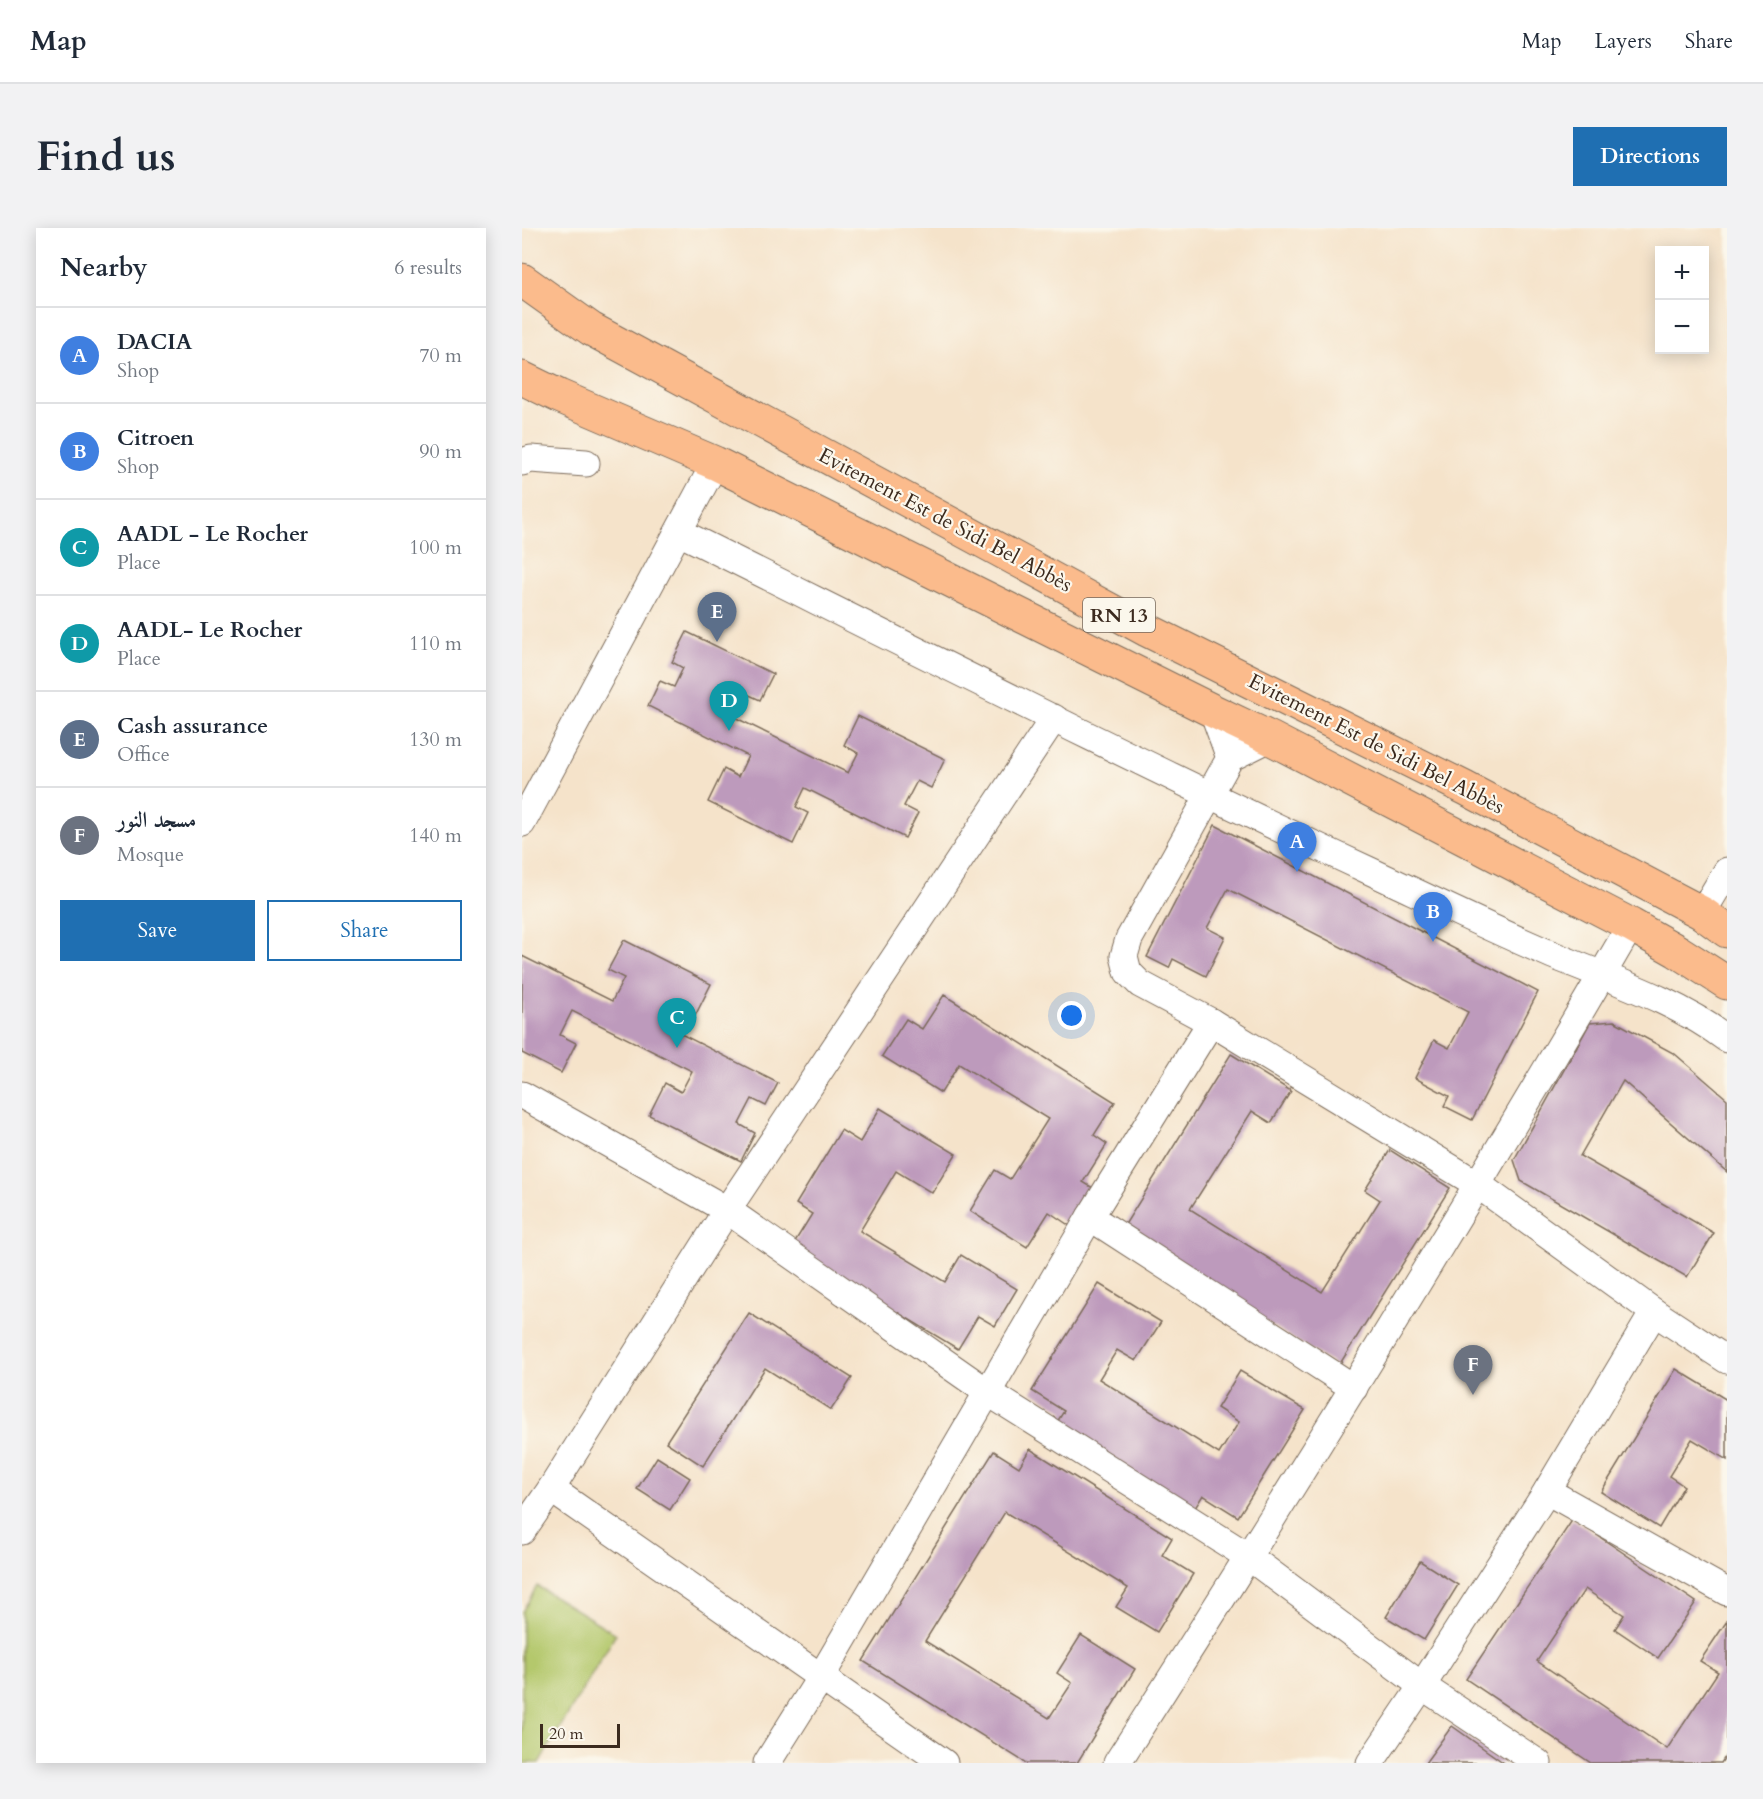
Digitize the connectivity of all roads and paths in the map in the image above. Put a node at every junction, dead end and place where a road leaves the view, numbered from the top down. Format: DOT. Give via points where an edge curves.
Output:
graph roads {
  1 [pos="522,280"];
  2 [pos="522,378"];
  3 [pos="522,462"];
  4 [pos="586,463"];
  5 [pos="715,463"];
  6 [pos="679,532"];
  7 [pos="1213,711"];
  8 [pos="1054,718"];
  9 [pos="1270,738"];
  10 [pos="1230,758"];
  11 [pos="1211,795"];
  12 [pos="522,823"];
  13 [pos="1727,872"];
  14 [pos="1715,922"];
  15 [pos="1631,926"];
  16 [pos="1602,976"];
  17 [pos="1727,983"];
  18 [pos="1211,1022"];
  19 [pos="1727,1039"];
  20 [pos="522,1095"];
  21 [pos="1477,1184"];
  22 [pos="727,1210"];
  23 [pos="1090,1217"];
  24 [pos="1654,1312"];
  25 [pos="1726,1358"];
  26 [pos="1354,1388"];
  27 [pos="986,1391"];
  28 [pos="551,1489"];
  29 [pos="1547,1491"];
  30 [pos="522,1531"];
  31 [pos="1249,1557"];
  32 [pos="1727,1592"];
  33 [pos="821,1677"];
  34 [pos="1422,1686"];
  35 [pos="935,1761"];
  36 [pos="767,1763"];
  37 [pos="1117,1763"];
  38 [pos="1370,1763"];
  39 [pos="1538,1763"];
  1 -- 14 [label="highway, Evitement Est de Sidi Bel Abbès / RN 13" via="591,329 1137,624 1465,788"];
  2 -- 5 [label="highway, Evitement Est de Sidi Bel Abbès / RN 13"];
  3 -- 4 [label="street" via="531,459"];
  5 -- 6 [label="street"];
  5 -- 7 [label="highway, Evitement Est de Sidi Bel Abbès / RN 13"];
  6 -- 8 [label="street"];
  6 -- 12 [label="street"];
  7 -- 9 [label="highway, Evitement Est de Sidi Bel Abbès / RN 13"];
  7 -- 10 [label="street"];
  8 -- 11 [label="street"];
  8 -- 22 [label="street"];
  9 -- 10 [label="street"];
  9 -- 15 [label="highway, Evitement Est de Sidi Bel Abbès / RN 13"];
  10 -- 11 [label="street"];
  11 -- 16 [label="street"];
  11 -- 18 [label="street" via="1129,939 1124,956 1128,972 1140,984"];
  13 -- 14 [label="street"];
  15 -- 16 [label="street"];
  15 -- 17 [label="highway, Evitement Est de Sidi Bel Abbès / RN 13"];
  16 -- 19 [label="street" via="1671,1004"];
  16 -- 21 [label="street"];
  18 -- 21 [label="street"];
  18 -- 23 [label="street"];
  20 -- 22 [label="street"];
  21 -- 24 [label="street"];
  21 -- 26 [label="street"];
  22 -- 27 [label="street"];
  22 -- 28 [label="street"];
  23 -- 26 [label="street"];
  23 -- 27 [label="street"];
  24 -- 25 [label="street"];
  24 -- 29 [label="street"];
  26 -- 31 [label="street"];
  27 -- 31 [label="street"];
  27 -- 33 [label="street"];
  28 -- 30 [label="street"];
  28 -- 33 [label="street"];
  29 -- 32 [label="street"];
  29 -- 34 [label="street"];
  31 -- 34 [label="street"];
  31 -- 37 [label="street"];
  33 -- 35 [label="street"];
  33 -- 36 [label="street"];
  34 -- 38 [label="street"];
  34 -- 39 [label="street"];
}
